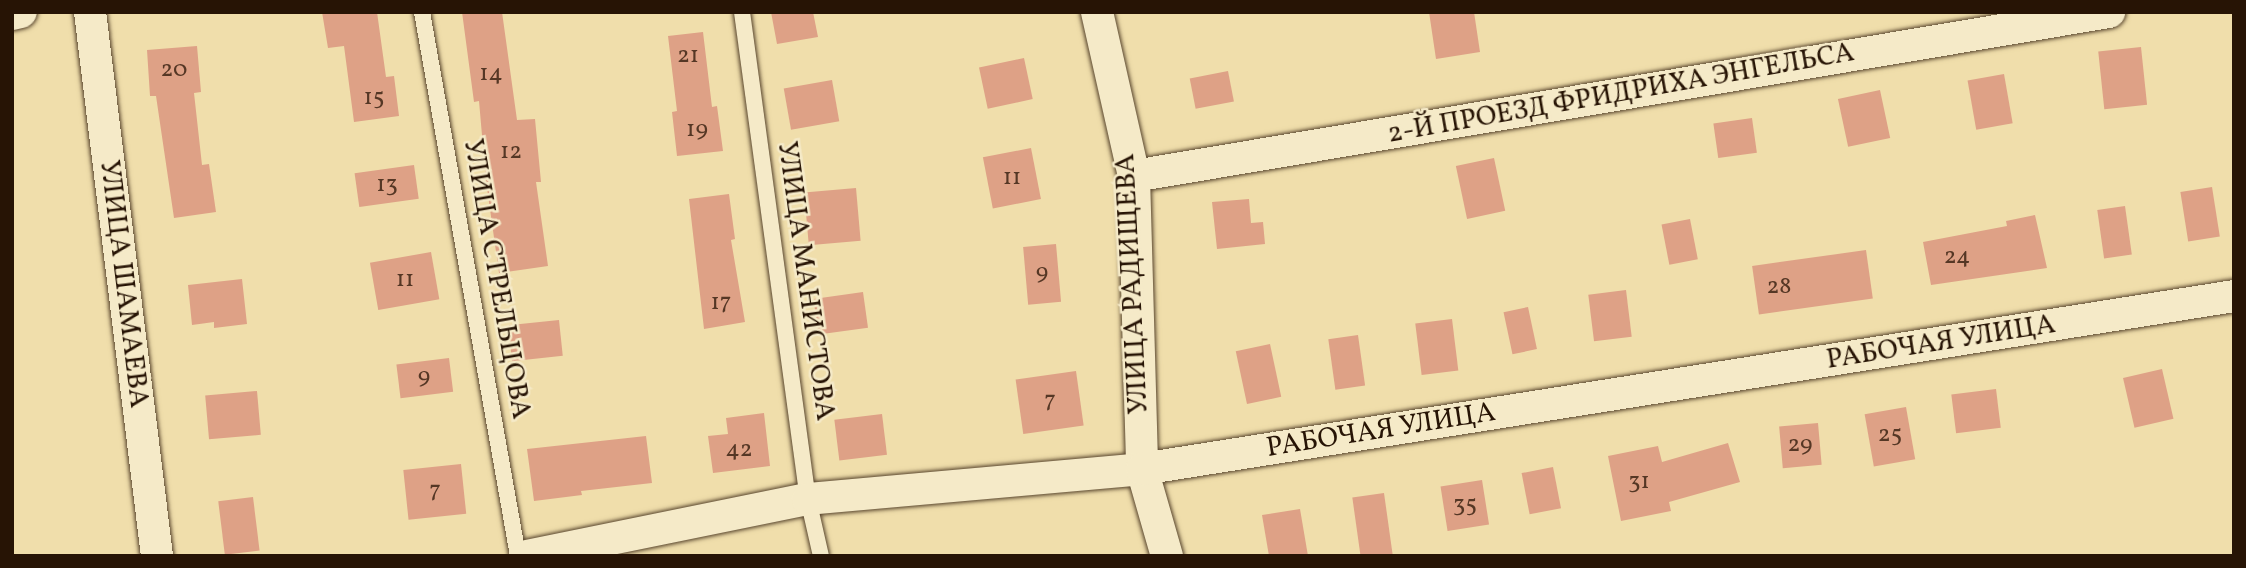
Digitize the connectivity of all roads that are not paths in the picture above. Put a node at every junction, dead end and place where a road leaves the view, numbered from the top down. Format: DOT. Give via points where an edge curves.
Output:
graph roads {
  1 [pos="21,12"];
  2 [pos="90,12"];
  3 [pos="422,12"];
  4 [pos="742,12"];
  5 [pos="1097,12"];
  6 [pos="2109,12"];
  7 [pos="12,14"];
  8 [pos="1134,176"];
  9 [pos="2234,296"];
  10 [pos="1142,469"];
  11 [pos="808,499"];
  12 [pos="157,556"];
  13 [pos="518,556"];
  14 [pos="527,556"];
  15 [pos="821,556"];
  16 [pos="1167,556"];
  1 -- 7 [label="street"];
  2 -- 12 [label="street, УЛИЦА ШАМАЕВА"];
  3 -- 13 [label="lane, УЛИЦА СТРЕЛЬЦОВА"];
  4 -- 11 [label="lane, УЛИЦА МАНИСТОВА"];
  5 -- 8 [label="street, УЛИЦА РАДИЩЕВА"];
  6 -- 8 [label="street, 2-Й ПРОЕЗД ФРИДРИХА ЭНГЕЛЬСА"];
  8 -- 10 [label="street, УЛИЦА РАДИЩЕВА"];
  9 -- 10 [label="street, РАБОЧАЯ УЛИЦА"];
  10 -- 11 [label="street, РАБОЧАЯ УЛИЦА"];
  10 -- 16 [label="street, УЛИЦА РАДИЩЕВА"];
  11 -- 14 [label="street, РАБОЧАЯ УЛИЦА"];
  11 -- 15 [label="lane, УЛИЦА МАНИСТОВА"];
}
